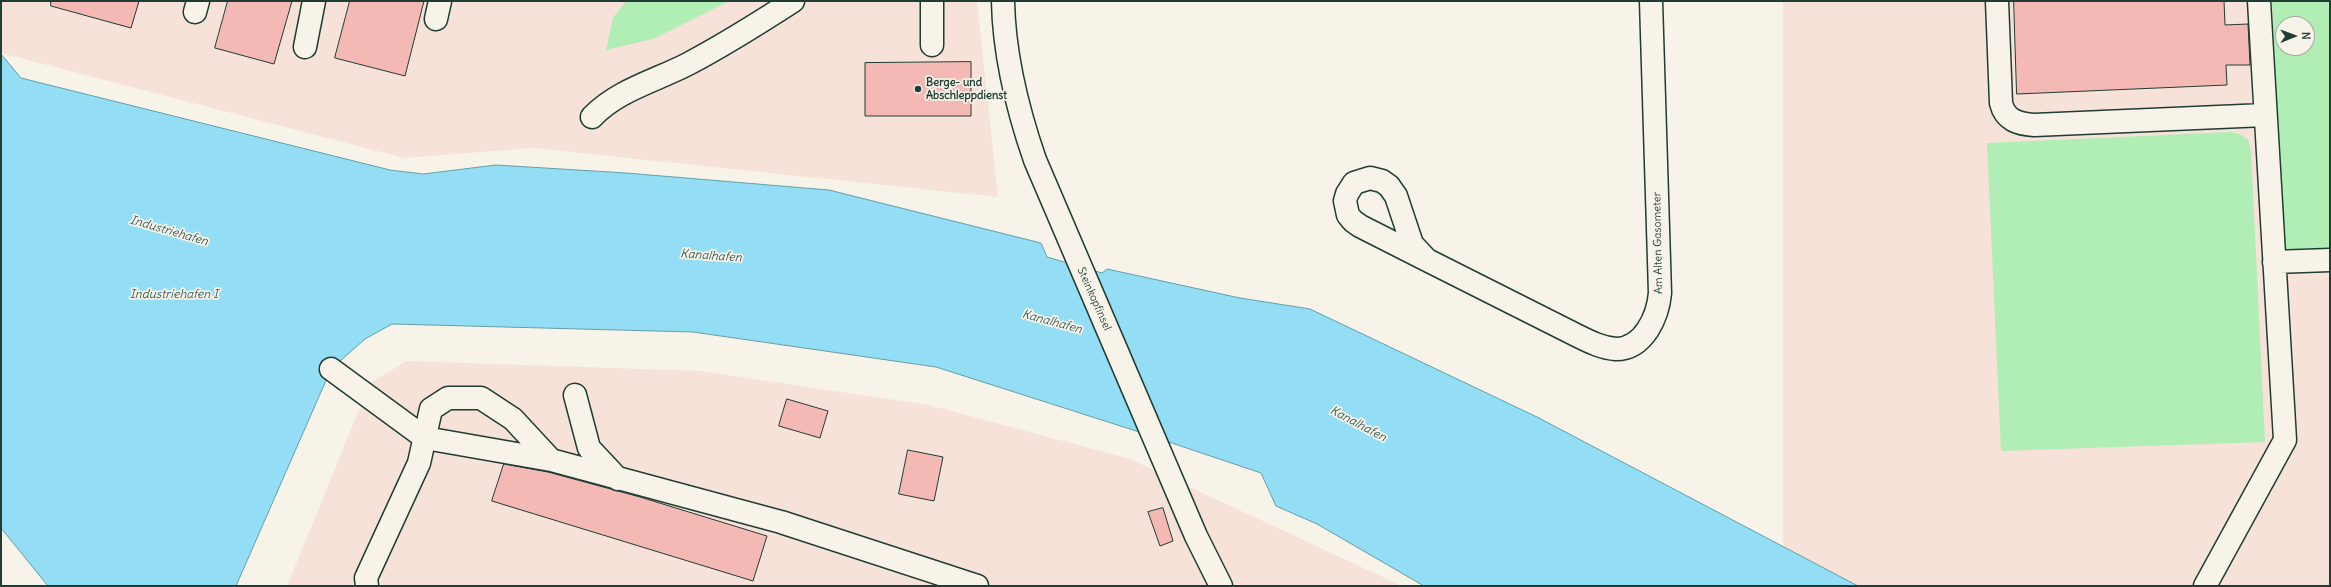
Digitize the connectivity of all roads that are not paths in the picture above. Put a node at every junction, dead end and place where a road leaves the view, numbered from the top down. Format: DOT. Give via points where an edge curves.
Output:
graph roads {
  1 [pos="314,1"];
  2 [pos="793,1"];
  3 [pos="932,1"];
  4 [pos="1003,1"];
  5 [pos="1651,1"];
  6 [pos="1997,1"];
  7 [pos="2259,1"];
  8 [pos="932,45"];
  9 [pos="305,46"];
  10 [pos="2265,115"];
  11 [pos="592,117"];
  12 [pos="1427,260"];
  13 [pos="2330,260"];
  14 [pos="2274,262"];
  15 [pos="331,369"];
  16 [pos="575,395"];
  17 [pos="425,438"];
  18 [pos="551,460"];
  19 [pos="619,480"];
  20 [pos="367,586"];
  21 [pos="977,586"];
  22 [pos="1221,586"];
  23 [pos="2205,586"];
  1 -- 9 [label="street"];
  2 -- 11 [label="street" via="707,54 614,98"];
  3 -- 8 [label="street"];
  4 -- 22 [label="street, Steinkopfinsel" via="1008,60 1028,139 1051,200 1196,536"];
  5 -- 12 [label="street, Am Alten Gasometer" via="1660,293 1656,316 1646,331 1625,347 1602,347"];
  6 -- 10 [label="street" via="2001,103 2006,115 2017,122 2034,125"];
  7 -- 10 [label="street"];
  10 -- 14 [label="street"];
  13 -- 14 [label="street"];
  14 -- 23 [label="street" via="2285,440"];
  15 -- 17 [label="street"];
  16 -- 19 [label="street" via="588,448"];
  17 -- 18 [label="street"];
  17 -- 18 [label="street" via="431,409 448,398 482,398 513,419"];
  17 -- 20 [label="street" via="419,463 366,578"];
  18 -- 19 [label="street"];
  19 -- 21 [label="street" via="781,522"];
}
